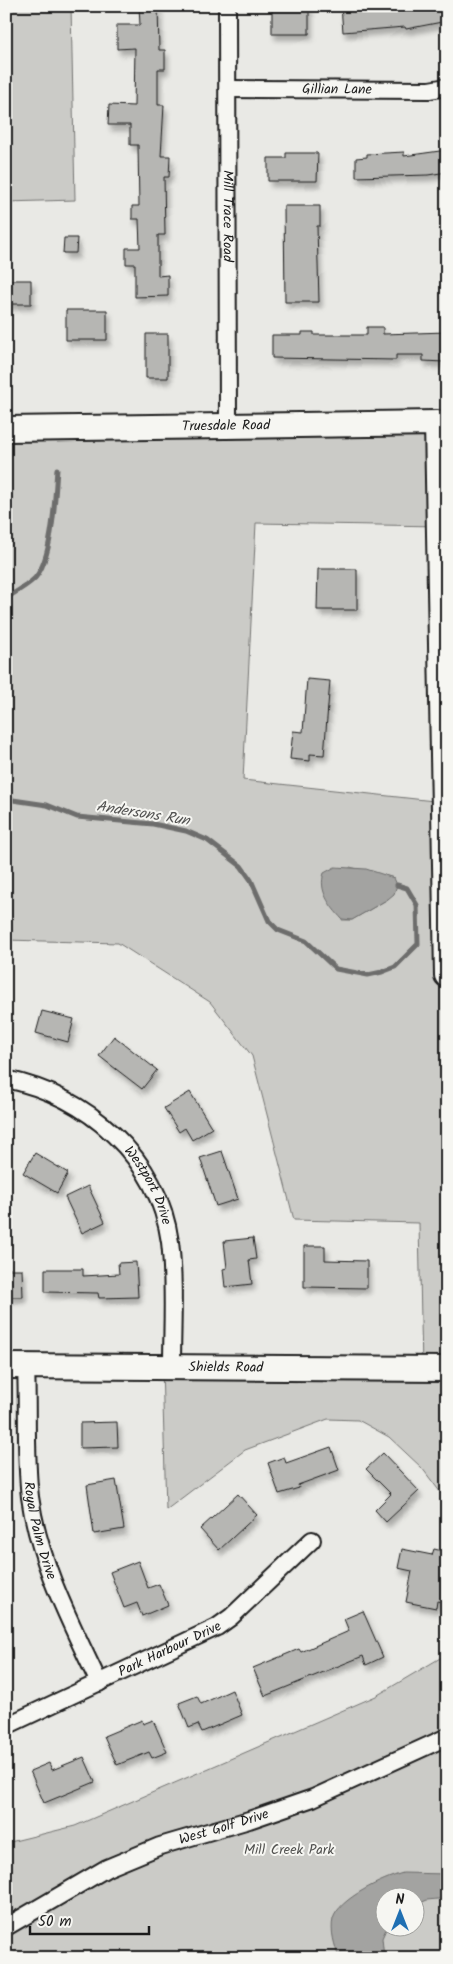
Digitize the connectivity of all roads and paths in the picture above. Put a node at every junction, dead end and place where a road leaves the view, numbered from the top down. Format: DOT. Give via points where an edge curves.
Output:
graph roads {
  1 [pos="227,6"];
  2 [pos="447,87"];
  3 [pos="228,89"];
  4 [pos="442,423"];
  5 [pos="228,425"];
  6 [pos="6,429"];
  7 [pos="444,742"];
  8 [pos="447,975"];
  9 [pos="6,1079"];
  10 [pos="16,1367"];
  11 [pos="172,1367"];
  12 [pos="447,1369"];
  13 [pos="312,1540"];
  14 [pos="99,1683"];
  15 [pos="6,1726"];
  16 [pos="447,1737"];
  17 [pos="6,1927"];
  1 -- 3 [label="street, Mill Trace Road"];
  2 -- 3 [label="street, Gillian Lane" via="429,90"];
  3 -- 5 [label="street, Mill Trace Road"];
  4 -- 5 [label="street, Truesdale Road"];
  4 -- 7 [label="street" via="440,526"];
  5 -- 6 [label="street, Truesdale Road"];
  7 -- 8 [label="street"];
  9 -- 11 [label="street, Westport Drive" via="50,1092 98,1119 129,1150 152,1186 170,1240"];
  10 -- 11 [label="street, Shields Road"];
  10 -- 14 [label="street, Royal Palm Drive" via="37,1529 58,1594"];
  11 -- 12 [label="street, Shields Road"];
  13 -- 14 [label="street, Park Harbour Drive" via="217,1627"];
  14 -- 15 [label="street, Park Harbour Drive"];
  16 -- 17 [label="street, West Golf Drive" via="313,1798 160,1846 107,1868"];
}
